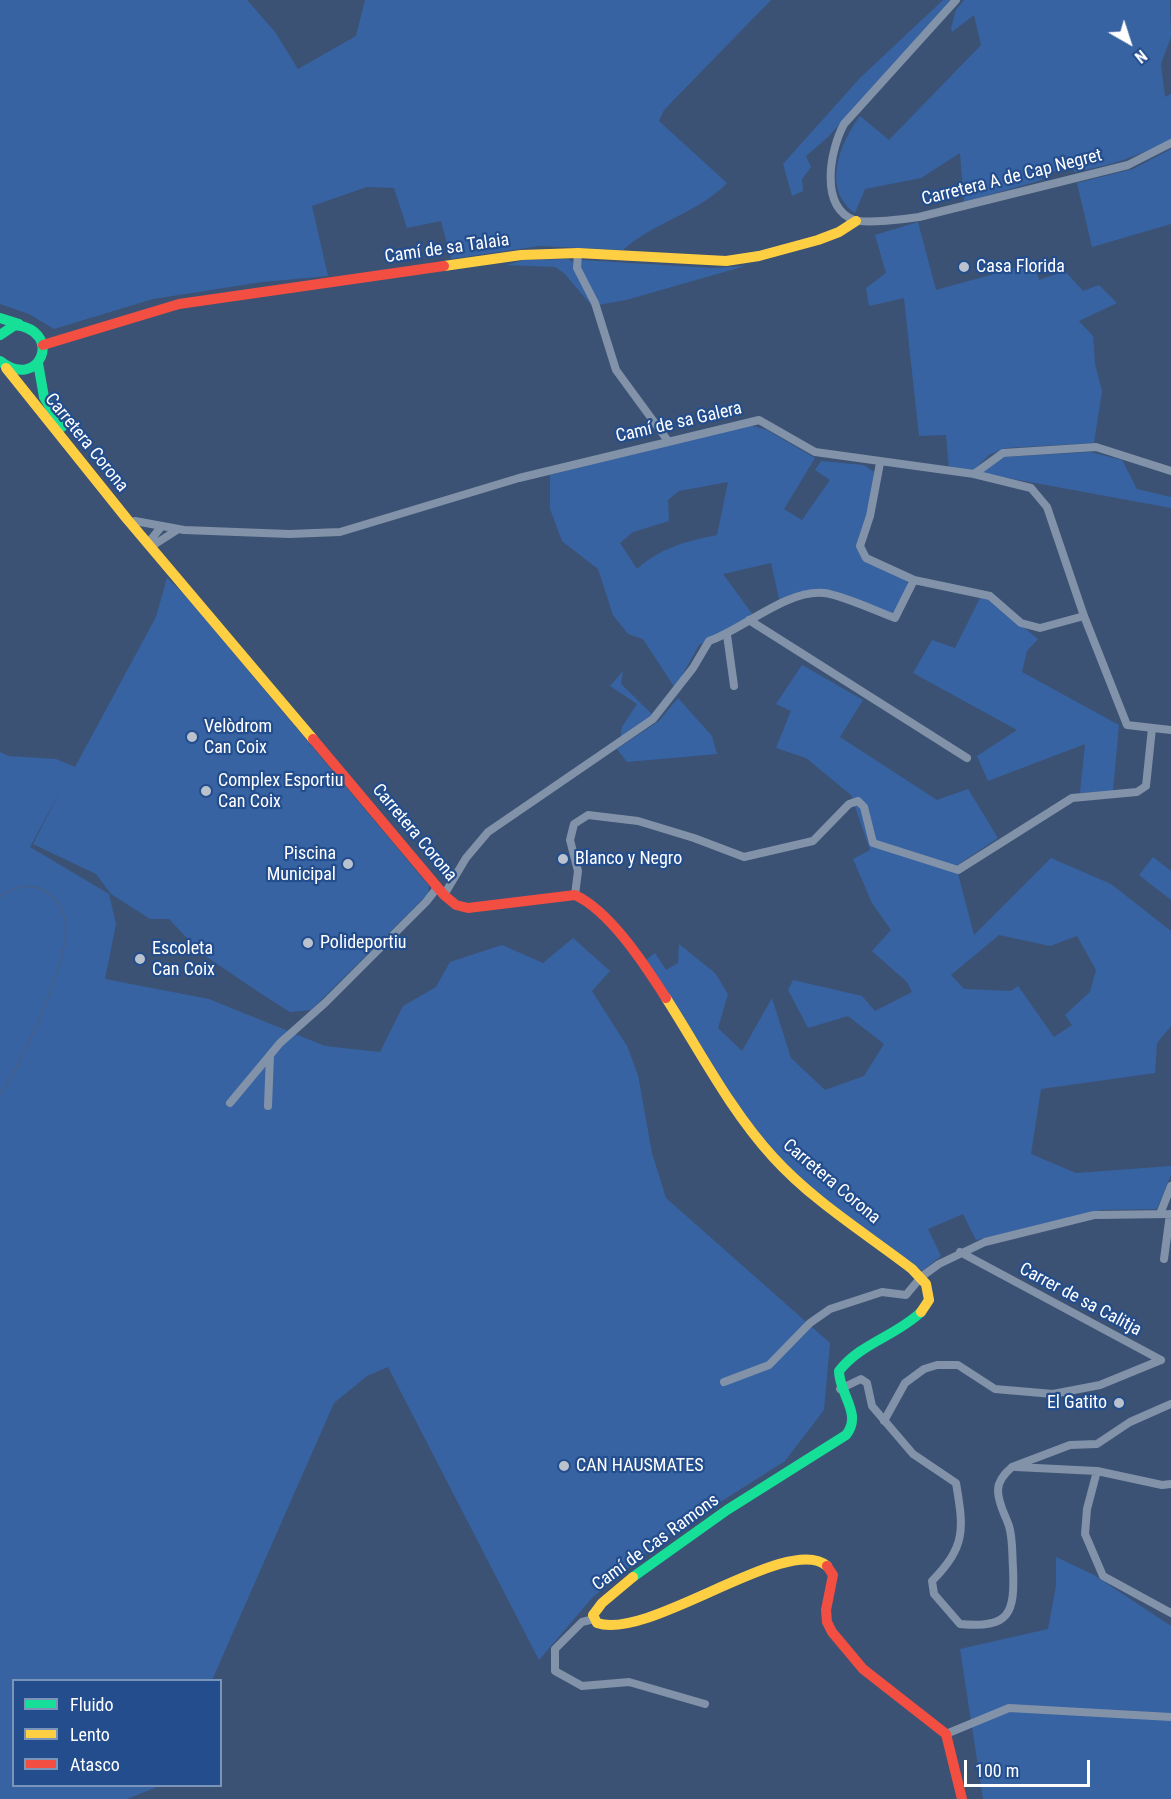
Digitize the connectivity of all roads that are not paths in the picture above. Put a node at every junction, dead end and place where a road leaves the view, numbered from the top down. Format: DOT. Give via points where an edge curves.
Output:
graph roads {
  1 [pos="956,0"];
  2 [pos="1171,143"];
  3 [pos="856,221"];
  4 [pos="578,253"];
  5 [pos="0,318"];
  6 [pos="20,325"];
  7 [pos="0,336"];
  8 [pos="43,345"];
  9 [pos="38,363"];
  10 [pos="3,364"];
  11 [pos="668,441"];
  12 [pos="880,463"];
  13 [pos="1171,471"];
  14 [pos="974,474"];
  15 [pos="135,521"];
  16 [pos="161,527"];
  17 [pos="177,530"];
  18 [pos="148,542"];
  19 [pos="914,580"];
  20 [pos="1084,616"];
  21 [pos="749,620"];
  22 [pos="727,635"];
  23 [pos="735,686"];
  24 [pos="1152,728"];
  25 [pos="1171,730"];
  26 [pos="967,758"];
  27 [pos="441,891"];
  28 [pos="575,896"];
  29 [pos="270,1055"];
  30 [pos="230,1103"];
  31 [pos="268,1106"];
  32 [pos="1171,1186"];
  33 [pos="1160,1214"];
  34 [pos="1171,1214"];
  35 [pos="960,1252"];
  36 [pos="1164,1259"];
  37 [pos="921,1277"];
  38 [pos="724,1382"];
  39 [pos="840,1389"];
  40 [pos="1171,1404"];
  41 [pos="884,1421"];
  42 [pos="1012,1467"];
  43 [pos="1097,1471"];
  44 [pos="1171,1484"];
  45 [pos="1171,1613"];
  46 [pos="594,1619"];
  47 [pos="705,1704"];
  48 [pos="1171,1717"];
  49 [pos="946,1734"];
  50 [pos="962,1799"];
  1 -- 3 [label="street" via="844,124 836,138 833,199"];
  2 -- 3 [label="street, Carretera A de Cap Negret" via="1128,165 919,217"];
  3 -- 4 [label="main road, Camí de sa Talaia" via="818,240 726,261"];
  4 -- 8 [label="main road, Camí de sa Talaia" via="521,255 179,304"];
  4 -- 11 [label="street" via="577,268 595,303 616,370"];
  5 -- 6 [label="main road"];
  6 -- 7 [label="main road" via="10,327"];
  6 -- 8 [label="main road" via="33,329"];
  8 -- 9 [label="main road"];
  9 -- 10 [label="main road" via="23,372"];
  9 -- 15 [label="main road, Carretera Corona" via="40,387 51,412"];
  10 -- 18 [label="main road, Carretera Corona"];
  11 -- 12 [label="street, Camí de sa Galera" via="759,420 815,452"];
  11 -- 17 [label="street, Camí de sa Galera" via="519,478 340,532"];
  12 -- 14 [label="street, Camí de sa Galera"];
  12 -- 19 [label="street" via="860,546 866,558"];
  13 -- 14 [label="street" via="1096,447 1003,453"];
  14 -- 20 [label="street, Camí de sa Galera" via="1031,488 1047,507"];
  15 -- 16 [label="street, Camí de sa Galera"];
  15 -- 18 [label="main road, Carretera Corona"];
  16 -- 17 [label="street, Camí de sa Galera"];
  16 -- 18 [label="street"];
  17 -- 18 [label="street"];
  18 -- 27 [label="main road, Carretera Corona"];
  19 -- 20 [label="street" via="990,596 1022,623 1040,628"];
  19 -- 21 [label="street" via="895,618 824,593 799,596"];
  20 -- 24 [label="street, Camí de sa Galera" via="1127,724"];
  21 -- 22 [label="street"];
  21 -- 26 [label="street"];
  22 -- 23 [label="street"];
  22 -- 27 [label="street" via="709,641 653,719 488,832"];
  24 -- 25 [label="street, Camí de sa Galera"];
  24 -- 28 [label="street" via="1146,786 1137,792 1072,798 958,870 873,843 864,807 858,801 849,804 813,841 744,857 638,821 588,815 574,824 570,840 578,871"];
  27 -- 28 [label="main road, Carretera Corona" via="456,905 468,908"];
  27 -- 29 [label="street"];
  28 -- 37 [label="main road, Carretera Corona" via="594,907 635,952 716,1082 760,1142 791,1175"];
  29 -- 30 [label="street"];
  29 -- 31 [label="street"];
  32 -- 33 [label="street"];
  33 -- 34 [label="street"];
  33 -- 35 [label="street" via="1094,1215"];
  34 -- 36 [label="street"];
  35 -- 37 [label="street"];
  35 -- 41 [label="street, Carrer de sa Calitja" via="1161,1360 1100,1385 1053,1394 995,1389 958,1365 937,1365 905,1383"];
  37 -- 38 [label="street" via="906,1295 882,1292 827,1311 769,1365"];
  37 -- 39 [label="main road" via="929,1292 927,1306 844,1362 839,1371"];
  39 -- 41 [label="street" via="861,1379 867,1383 872,1406"];
  39 -- 46 [label="main road, Camí de Cas Ramons" via="853,1423 844,1436 642,1570 599,1604"];
  40 -- 42 [label="street" via="1130,1422 1097,1444 1070,1445"];
  41 -- 42 [label="street" via="913,1454 956,1483 963,1522 958,1543 951,1562 932,1581 934,1594 960,1624 985,1627 1001,1620 1011,1608 1012,1546 998,1487"];
  42 -- 43 [label="street"];
  43 -- 44 [label="street"];
  43 -- 45 [label="street" via="1085,1534 1102,1576"];
  46 -- 47 [label="street" via="582,1622 555,1649 555,1671 582,1686 629,1682"];
  46 -- 49 [label="main road, Camí de Cas Ramons" via="607,1626 662,1612 770,1567 818,1560 833,1575 826,1610 827,1622 838,1641 889,1692"];
  48 -- 49 [label="street" via="1009,1708"];
  49 -- 50 [label="main road"];
}
